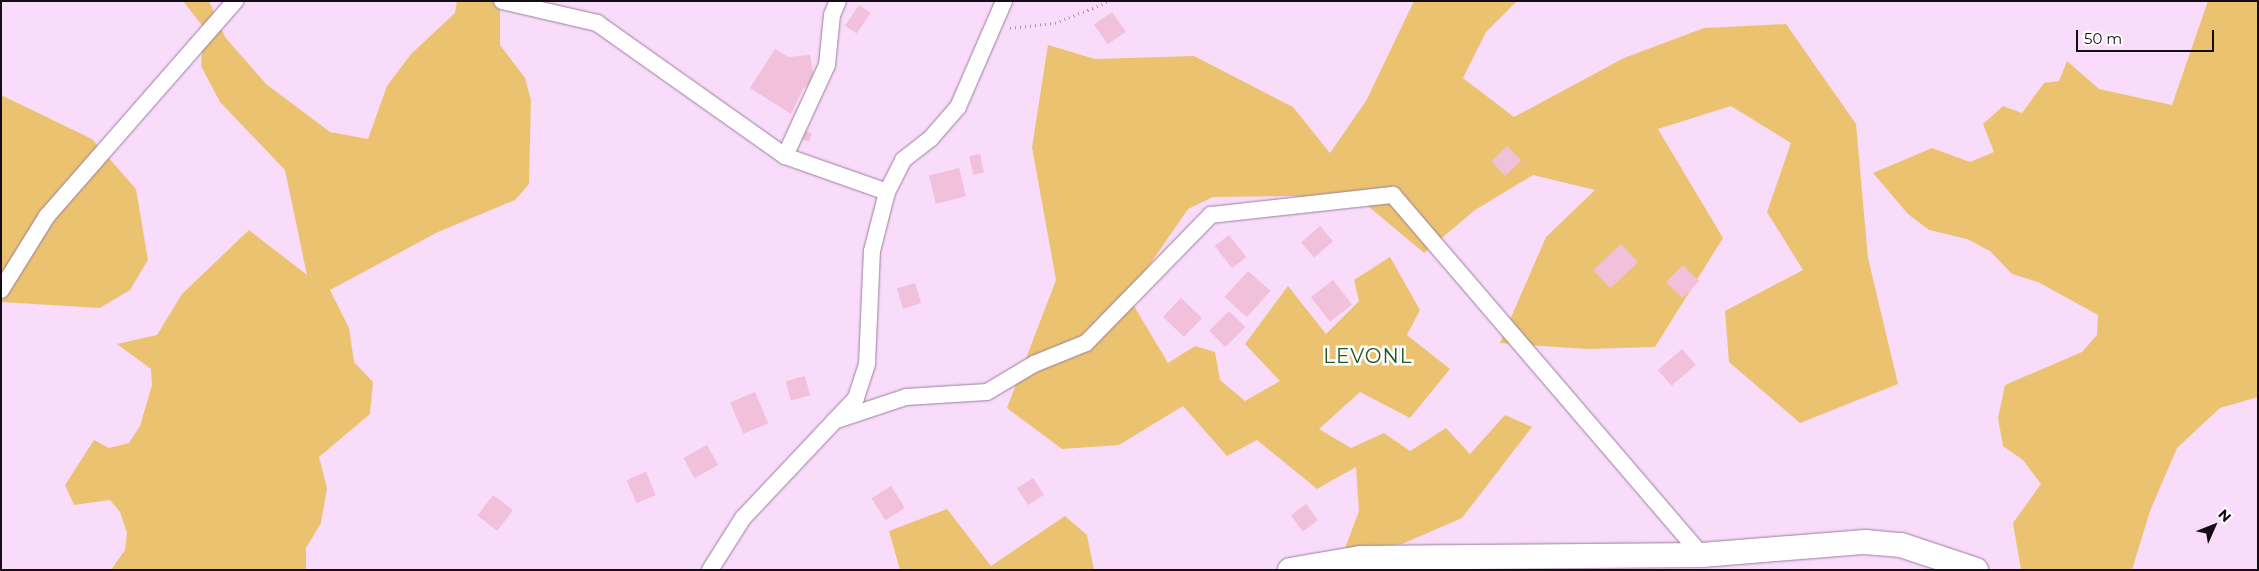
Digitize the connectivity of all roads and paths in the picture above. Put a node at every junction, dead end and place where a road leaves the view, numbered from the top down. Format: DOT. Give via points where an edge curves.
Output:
graph roads {
  1 [pos="236,1"];
  2 [pos="502,1"];
  3 [pos="838,1"];
  4 [pos="1004,1"];
  5 [pos="1110,1"];
  6 [pos="993,30"];
  7 [pos="784,156"];
  8 [pos="887,192"];
  9 [pos="1,290"];
  10 [pos="834,420"];
  11 [pos="1702,556"];
  12 [pos="710,570"];
  13 [pos="1290,570"];
  14 [pos="1976,570"];
  1 -- 9 [label="street" via="47,216"];
  2 -- 7 [label="street" via="597,23"];
  3 -- 7 [label="street" via="832,14 827,65"];
  4 -- 6 [label="street"];
  5 -- 6 [label="path" via="1055,23"];
  6 -- 8 [label="street" via="958,107 932,138 903,160"];
  7 -- 8 [label="street"];
  8 -- 10 [label="street" via="872,251 867,364 856,398"];
  10 -- 11 [label="street" via="906,396 987,392 1034,364 1086,343 1210,214 1393,195"];
  10 -- 12 [label="street" via="727,537"];
  11 -- 13 [label="street" via="1415,556 1316,562"];
  11 -- 14 [label="street" via="1865,542 1901,545"];
}
